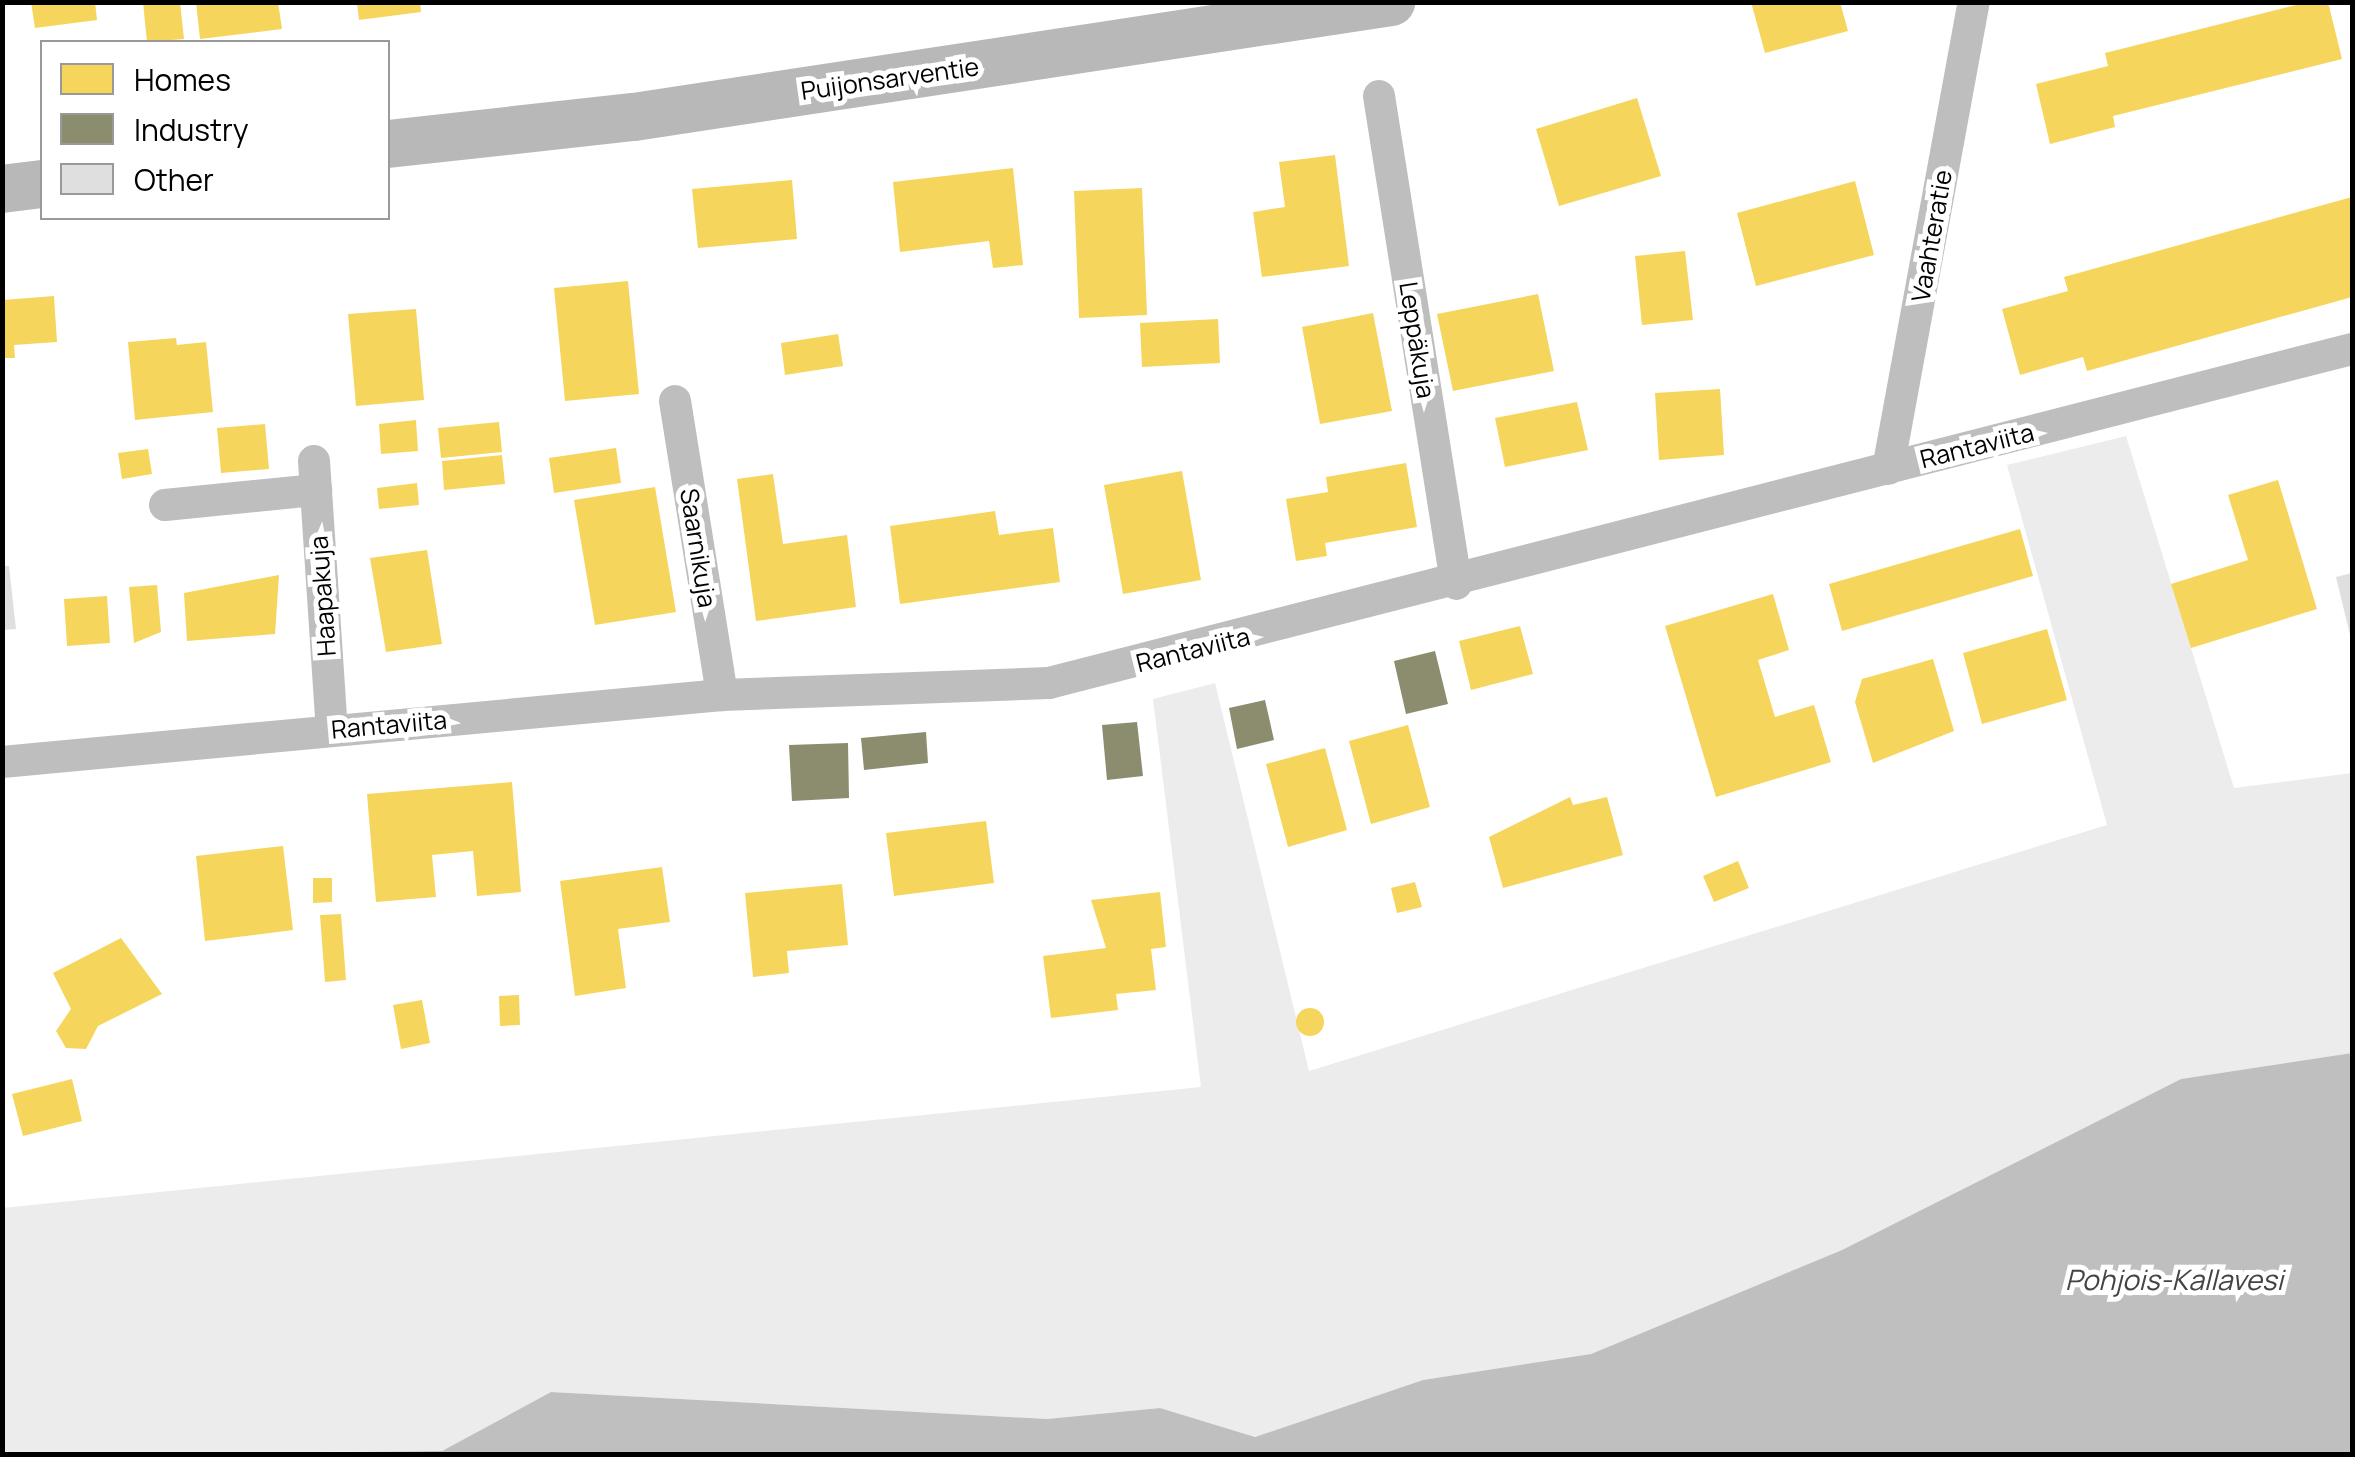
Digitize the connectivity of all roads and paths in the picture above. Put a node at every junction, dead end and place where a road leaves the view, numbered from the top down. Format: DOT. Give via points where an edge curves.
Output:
graph roads {
  1 [pos="1974,2"];
  2 [pos="1375,5"];
  3 [pos="1378,96"];
  4 [pos="390,144"];
  5 [pos="40,184"];
  6 [pos="2,189"];
  7 [pos="2352,349"];
  8 [pos="675,401"];
  9 [pos="1888,468"];
  10 [pos="165,505"];
  11 [pos="1456,584"];
  12 [pos="722,695"];
  13 [pos="332,730"];
  14 [pos="2,762"];
  1 -- 9 [label="street, Vaahteratie"];
  2 -- 4 [label="main road, Puijonsarventie" via="634,117"];
  3 -- 11 [label="street, Leppäkuja"];
  5 -- 6 [label="main road"];
  7 -- 9 [label="street, Rantaviita"];
  8 -- 12 [label="street, Saarnikuja"];
  9 -- 11 [label="street, Rantaviita"];
  10 -- 13 [label="street, Haapakuja" via="315,476"];
  11 -- 12 [label="street, Rantaviita" via="1049,682"];
  12 -- 13 [label="street, Rantaviita"];
  13 -- 14 [label="street, Rantaviita"];
}
